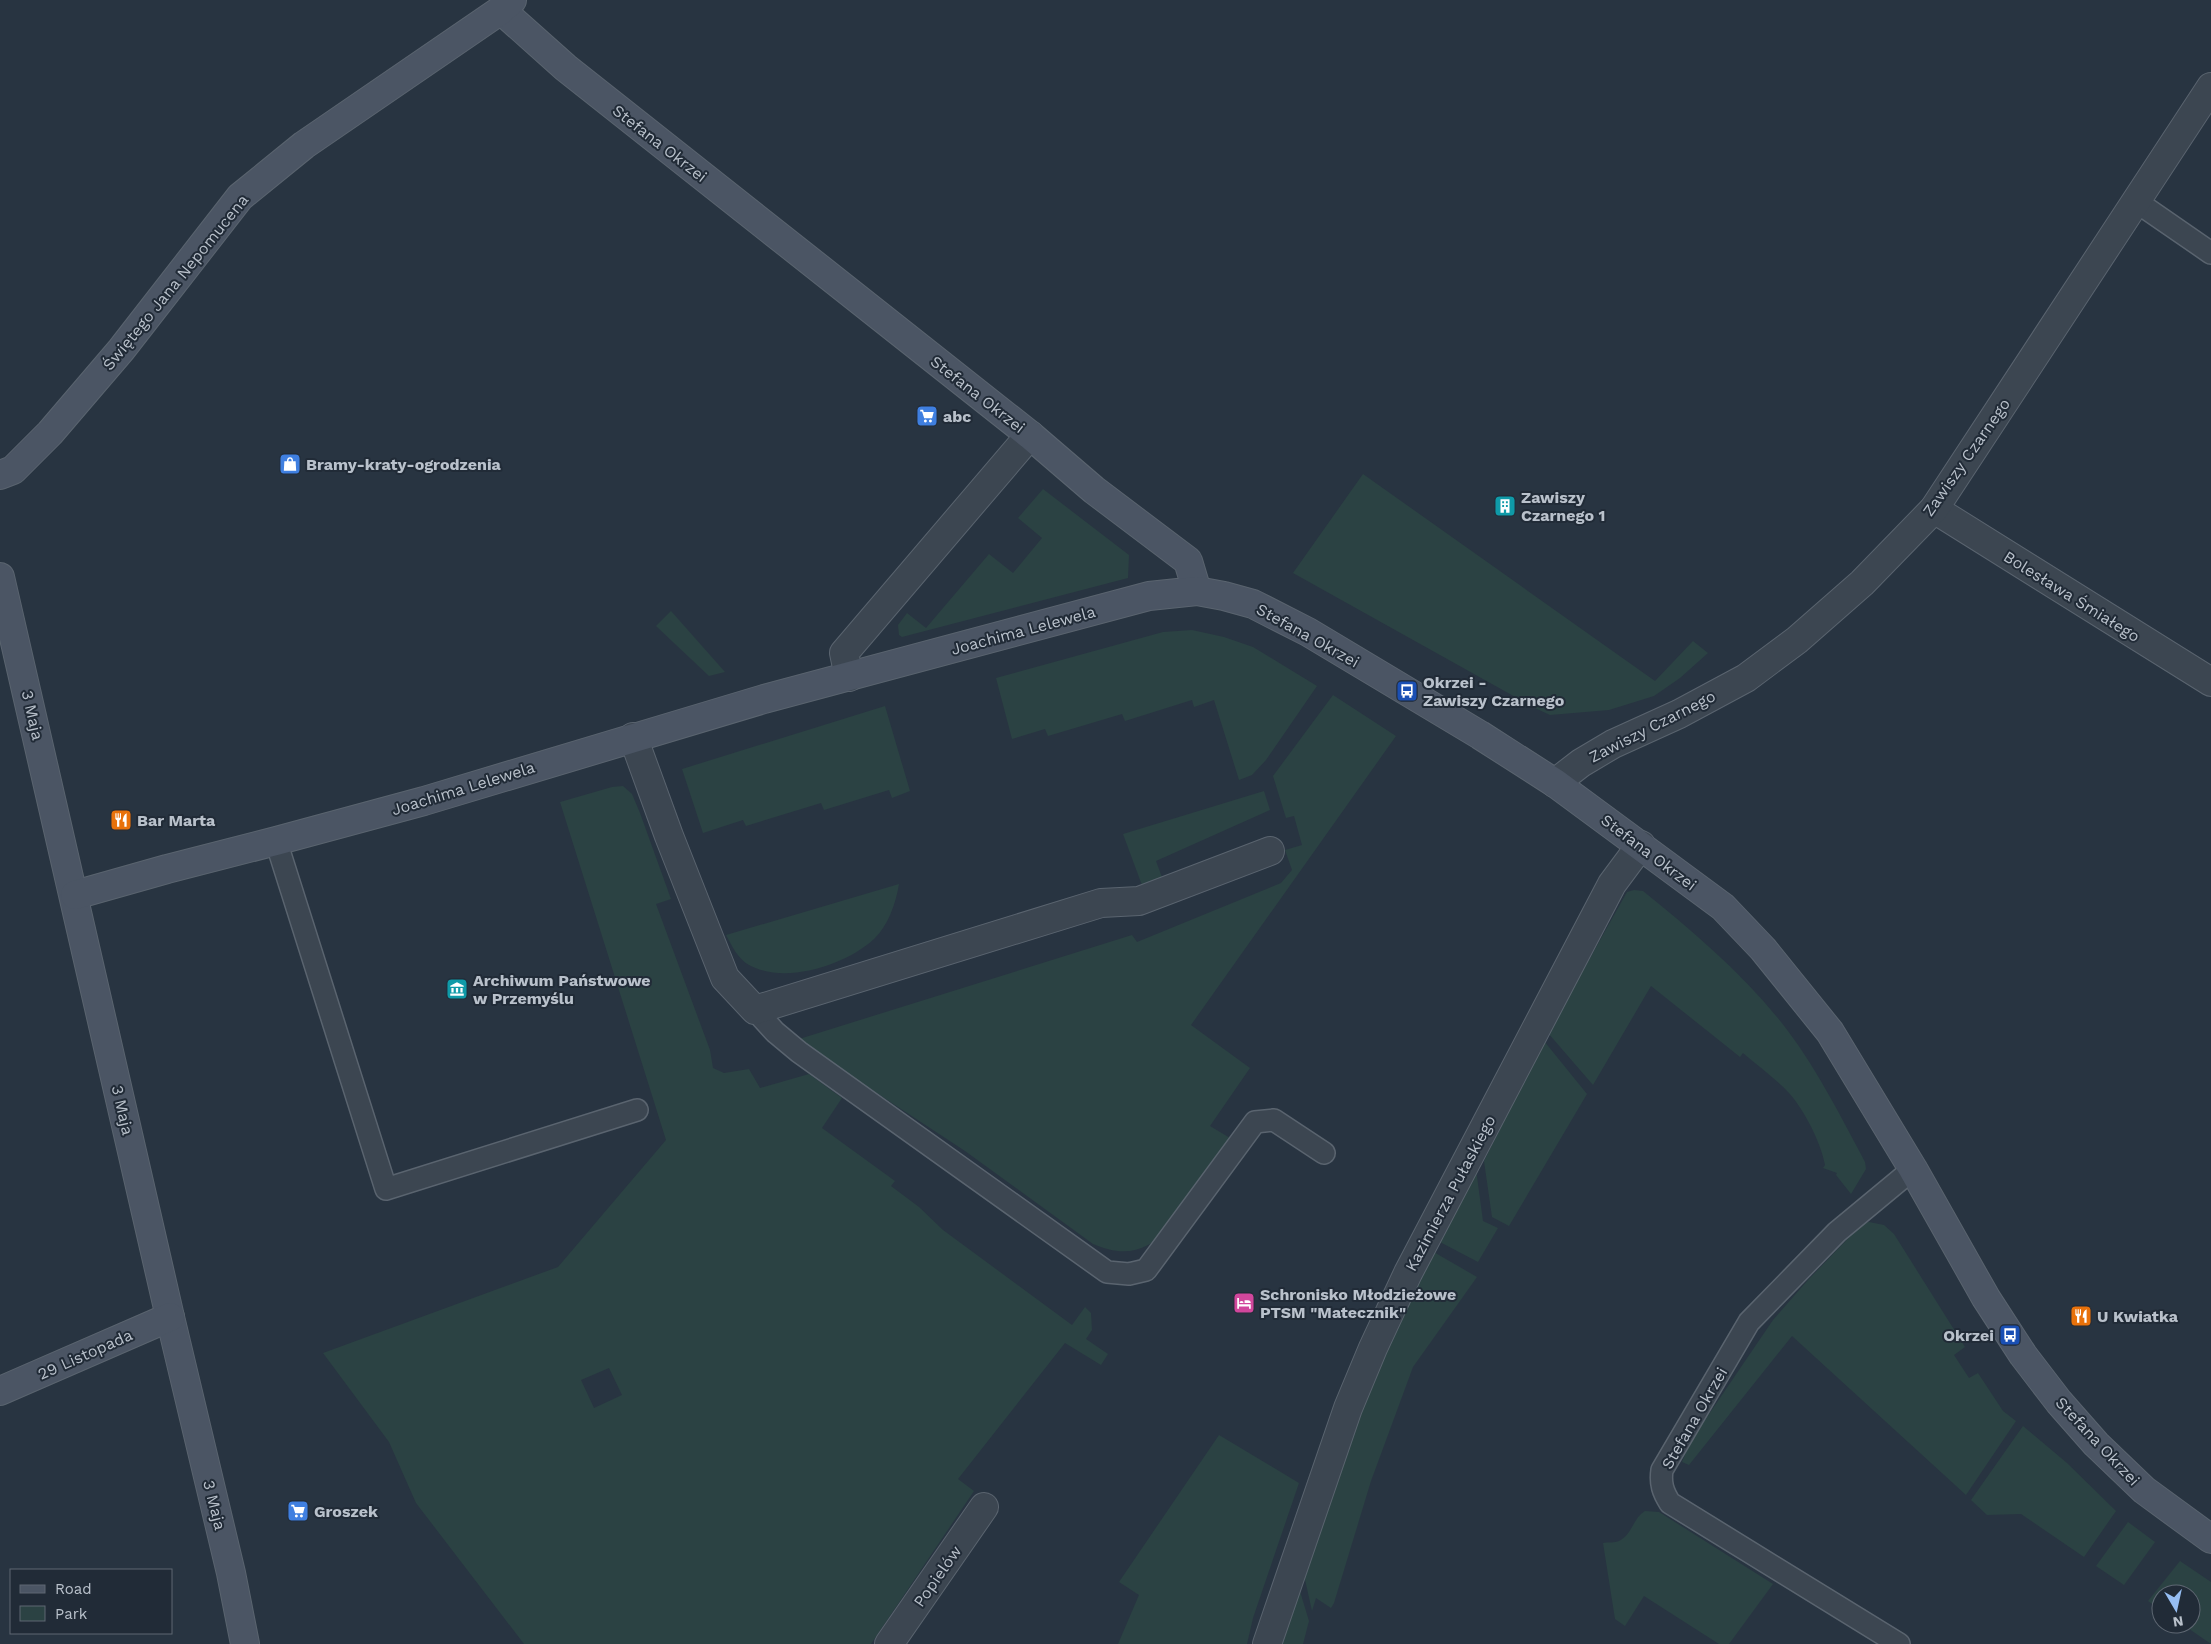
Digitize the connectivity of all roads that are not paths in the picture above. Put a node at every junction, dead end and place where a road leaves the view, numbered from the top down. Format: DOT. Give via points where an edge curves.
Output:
graph roads {
  1 [pos="507,5"];
  2 [pos="2211,87"];
  3 [pos="2137,202"];
  4 [pos="2211,253"];
  5 [pos="1030,435"];
  6 [pos="0,475"];
  7 [pos="1934,509"];
  8 [pos="0,577"];
  9 [pos="1197,591"];
  10 [pos="849,677"];
  11 [pos="2211,682"];
  12 [pos="633,737"];
  13 [pos="1555,783"];
  14 [pos="276,841"];
  15 [pos="1641,845"];
  16 [pos="1270,850"];
  17 [pos="75,895"];
  18 [pos="755,1010"];
  19 [pos="637,1110"];
  20 [pos="1324,1153"];
  21 [pos="1913,1169"];
  22 [pos="170,1318"];
  23 [pos="0,1391"];
  24 [pos="984,1507"];
  25 [pos="2211,1540"];
  26 [pos="246,1644"];
  27 [pos="890,1644"];
  28 [pos="1266,1644"];
  29 [pos="1899,1644"];
  1 -- 5 [label="street, Stefana Okrzei" via="566,68"];
  1 -- 6 [label="street, Świętego Jana Nepomucena" via="304,145 240,198 121,350 50,433 13,470"];
  2 -- 3 [label="street, Zawiszy Czarnego"];
  3 -- 4 [label="lane"];
  3 -- 7 [label="street, Zawiszy Czarnego"];
  5 -- 9 [label="street, Stefana Okrzei" via="1094,490 1188,561"];
  5 -- 10 [label="street" via="844,653"];
  7 -- 11 [label="street, Bolesława Śmiałego"];
  7 -- 13 [label="street, Zawiszy Czarnego" via="1862,583 1797,640 1746,678 1613,744"];
  8 -- 17 [label="street, 3 Maja"];
  9 -- 10 [label="street, Joachima Lelewela" via="1149,596"];
  9 -- 13 [label="street, Stefana Okrzei" via="1253,604 1308,632 1480,734"];
  10 -- 12 [label="street, Joachima Lelewela"];
  12 -- 14 [label="street, Joachima Lelewela"];
  12 -- 18 [label="street" via="725,978"];
  13 -- 15 [label="street, Stefana Okrzei"];
  14 -- 17 [label="street, Joachima Lelewela"];
  14 -- 19 [label="lane" via="386,1188"];
  15 -- 21 [label="street, Stefana Okrzei" via="1723,907 1764,949 1830,1032"];
  15 -- 28 [label="street, Kazimierza Pułaskiego" via="1612,884 1408,1273 1344,1417"];
  16 -- 18 [label="street" via="1139,901 1101,903"];
  17 -- 22 [label="street, 3 Maja"];
  18 -- 20 [label="lane" via="799,1052 1107,1272 1129,1274 1146,1270 1255,1122 1274,1120"];
  21 -- 25 [label="street, Stefana Okrzei" via="1986,1298 2059,1402 2096,1444 2144,1490"];
  21 -- 29 [label="lane, Stefana Okrzei" via="1837,1232 1749,1322 1662,1470 1660,1482 1670,1503"];
  22 -- 23 [label="street, 29 Listopada"];
  22 -- 26 [label="street, 3 Maja"];
  24 -- 27 [label="street, Popielów"];
}
